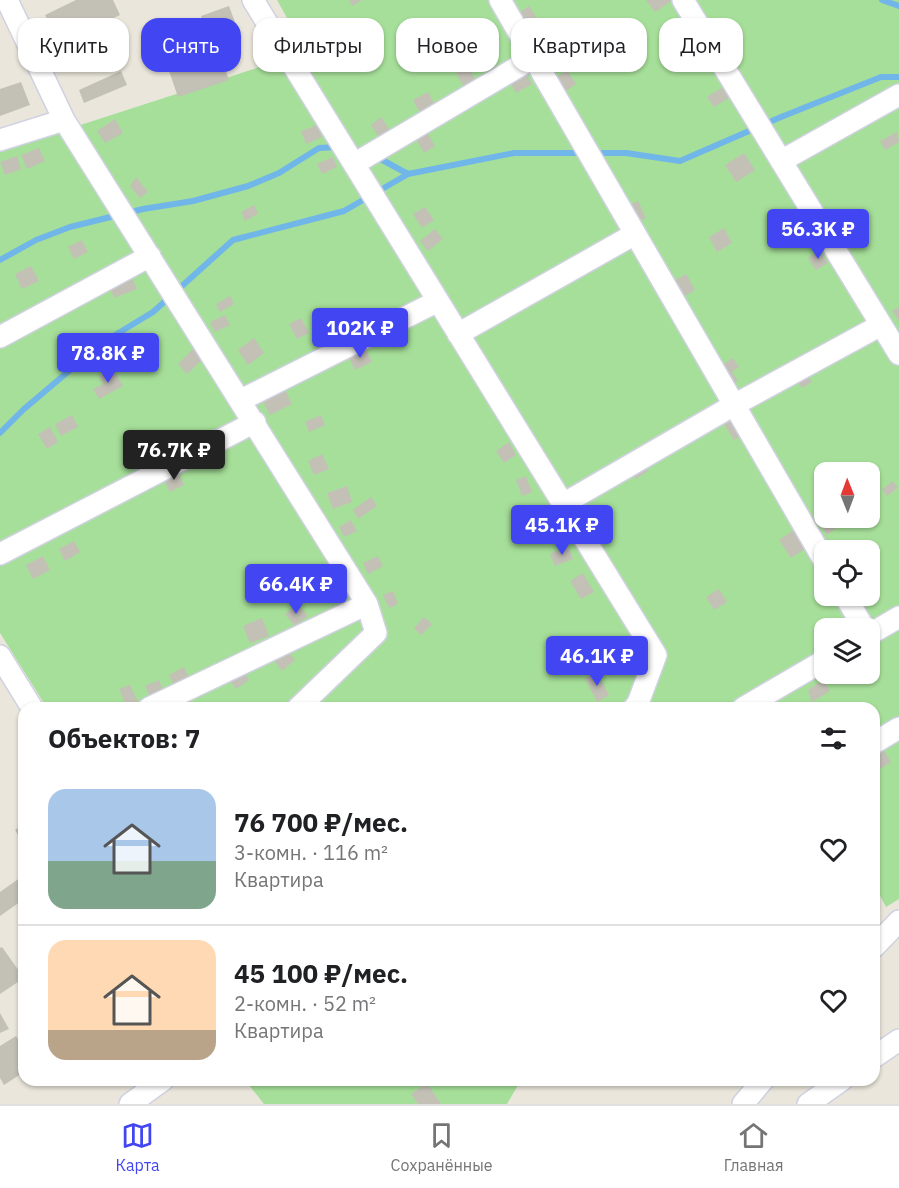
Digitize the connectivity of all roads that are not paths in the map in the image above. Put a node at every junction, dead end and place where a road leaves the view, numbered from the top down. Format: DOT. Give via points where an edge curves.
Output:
graph roads {
  1 [pos="7,0"];
  2 [pos="253,0"];
  3 [pos="500,0"];
  4 [pos="683,0"];
  5 [pos="511,19"];
  6 [pos="511,71"];
  7 [pos="541,72"];
  8 [pos="899,95"];
  9 [pos="64,120"];
  10 [pos="0,140"];
  11 [pos="781,161"];
  12 [pos="354,164"];
  13 [pos="635,234"];
  14 [pos="150,255"];
  15 [pos="438,301"];
  16 [pos="889,330"];
  17 [pos="458,334"];
  18 [pos="0,337"];
  19 [pos="899,354"];
  20 [pos="241,400"];
  21 [pos="734,405"];
  22 [pos="255,422"];
  23 [pos="563,504"];
  24 [pos="814,542"];
  25 [pos="0,554"];
  26 [pos="367,604"];
  27 [pos="899,618"];
  28 [pos="880,628"];
  29 [pos="0,656"];
  30 [pos="814,666"];
  31 [pos="28,702"];
  32 [pos="162,702"];
  33 [pos="304,702"];
  34 [pos="641,702"];
  35 [pos="753,702"];
  36 [pos="899,728"];
  37 [pos="880,739"];
  38 [pos="899,921"];
  39 [pos="880,941"];
  40 [pos="899,1040"];
  41 [pos="880,1053"];
  42 [pos="155,1086"];
  43 [pos="758,1086"];
  44 [pos="834,1086"];
  45 [pos="130,1104"];
  46 [pos="743,1104"];
  47 [pos="808,1104"];
  1 -- 9 [label="street"];
  2 -- 12 [label="street"];
  3 -- 5 [label="street"];
  4 -- 11 [label="street"];
  6 -- 12 [label="street"];
  7 -- 13 [label="street"];
  8 -- 11 [label="street"];
  9 -- 10 [label="street"];
  9 -- 14 [label="street"];
  11 -- 16 [label="street"];
  12 -- 15 [label="street"];
  13 -- 17 [label="street"];
  13 -- 21 [label="street"];
  14 -- 18 [label="street"];
  14 -- 20 [label="street"];
  15 -- 17 [label="street"];
  15 -- 20 [label="street"];
  16 -- 19 [label="street"];
  16 -- 21 [label="street"];
  17 -- 23 [label="street"];
  20 -- 22 [label="street"];
  21 -- 23 [label="street"];
  21 -- 24 [label="street"];
  22 -- 25 [label="street"];
  22 -- 26 [label="street"];
  23 -- 34 [label="street" via="656,655"];
  26 -- 32 [label="street"];
  26 -- 33 [label="street" via="376,633"];
  27 -- 28 [label="street"];
  29 -- 31 [label="street"];
  30 -- 35 [label="street"];
  36 -- 37 [label="street"];
  38 -- 39 [label="street"];
  40 -- 41 [label="street"];
  42 -- 45 [label="street"];
  43 -- 46 [label="street"];
  44 -- 47 [label="street"];
}
